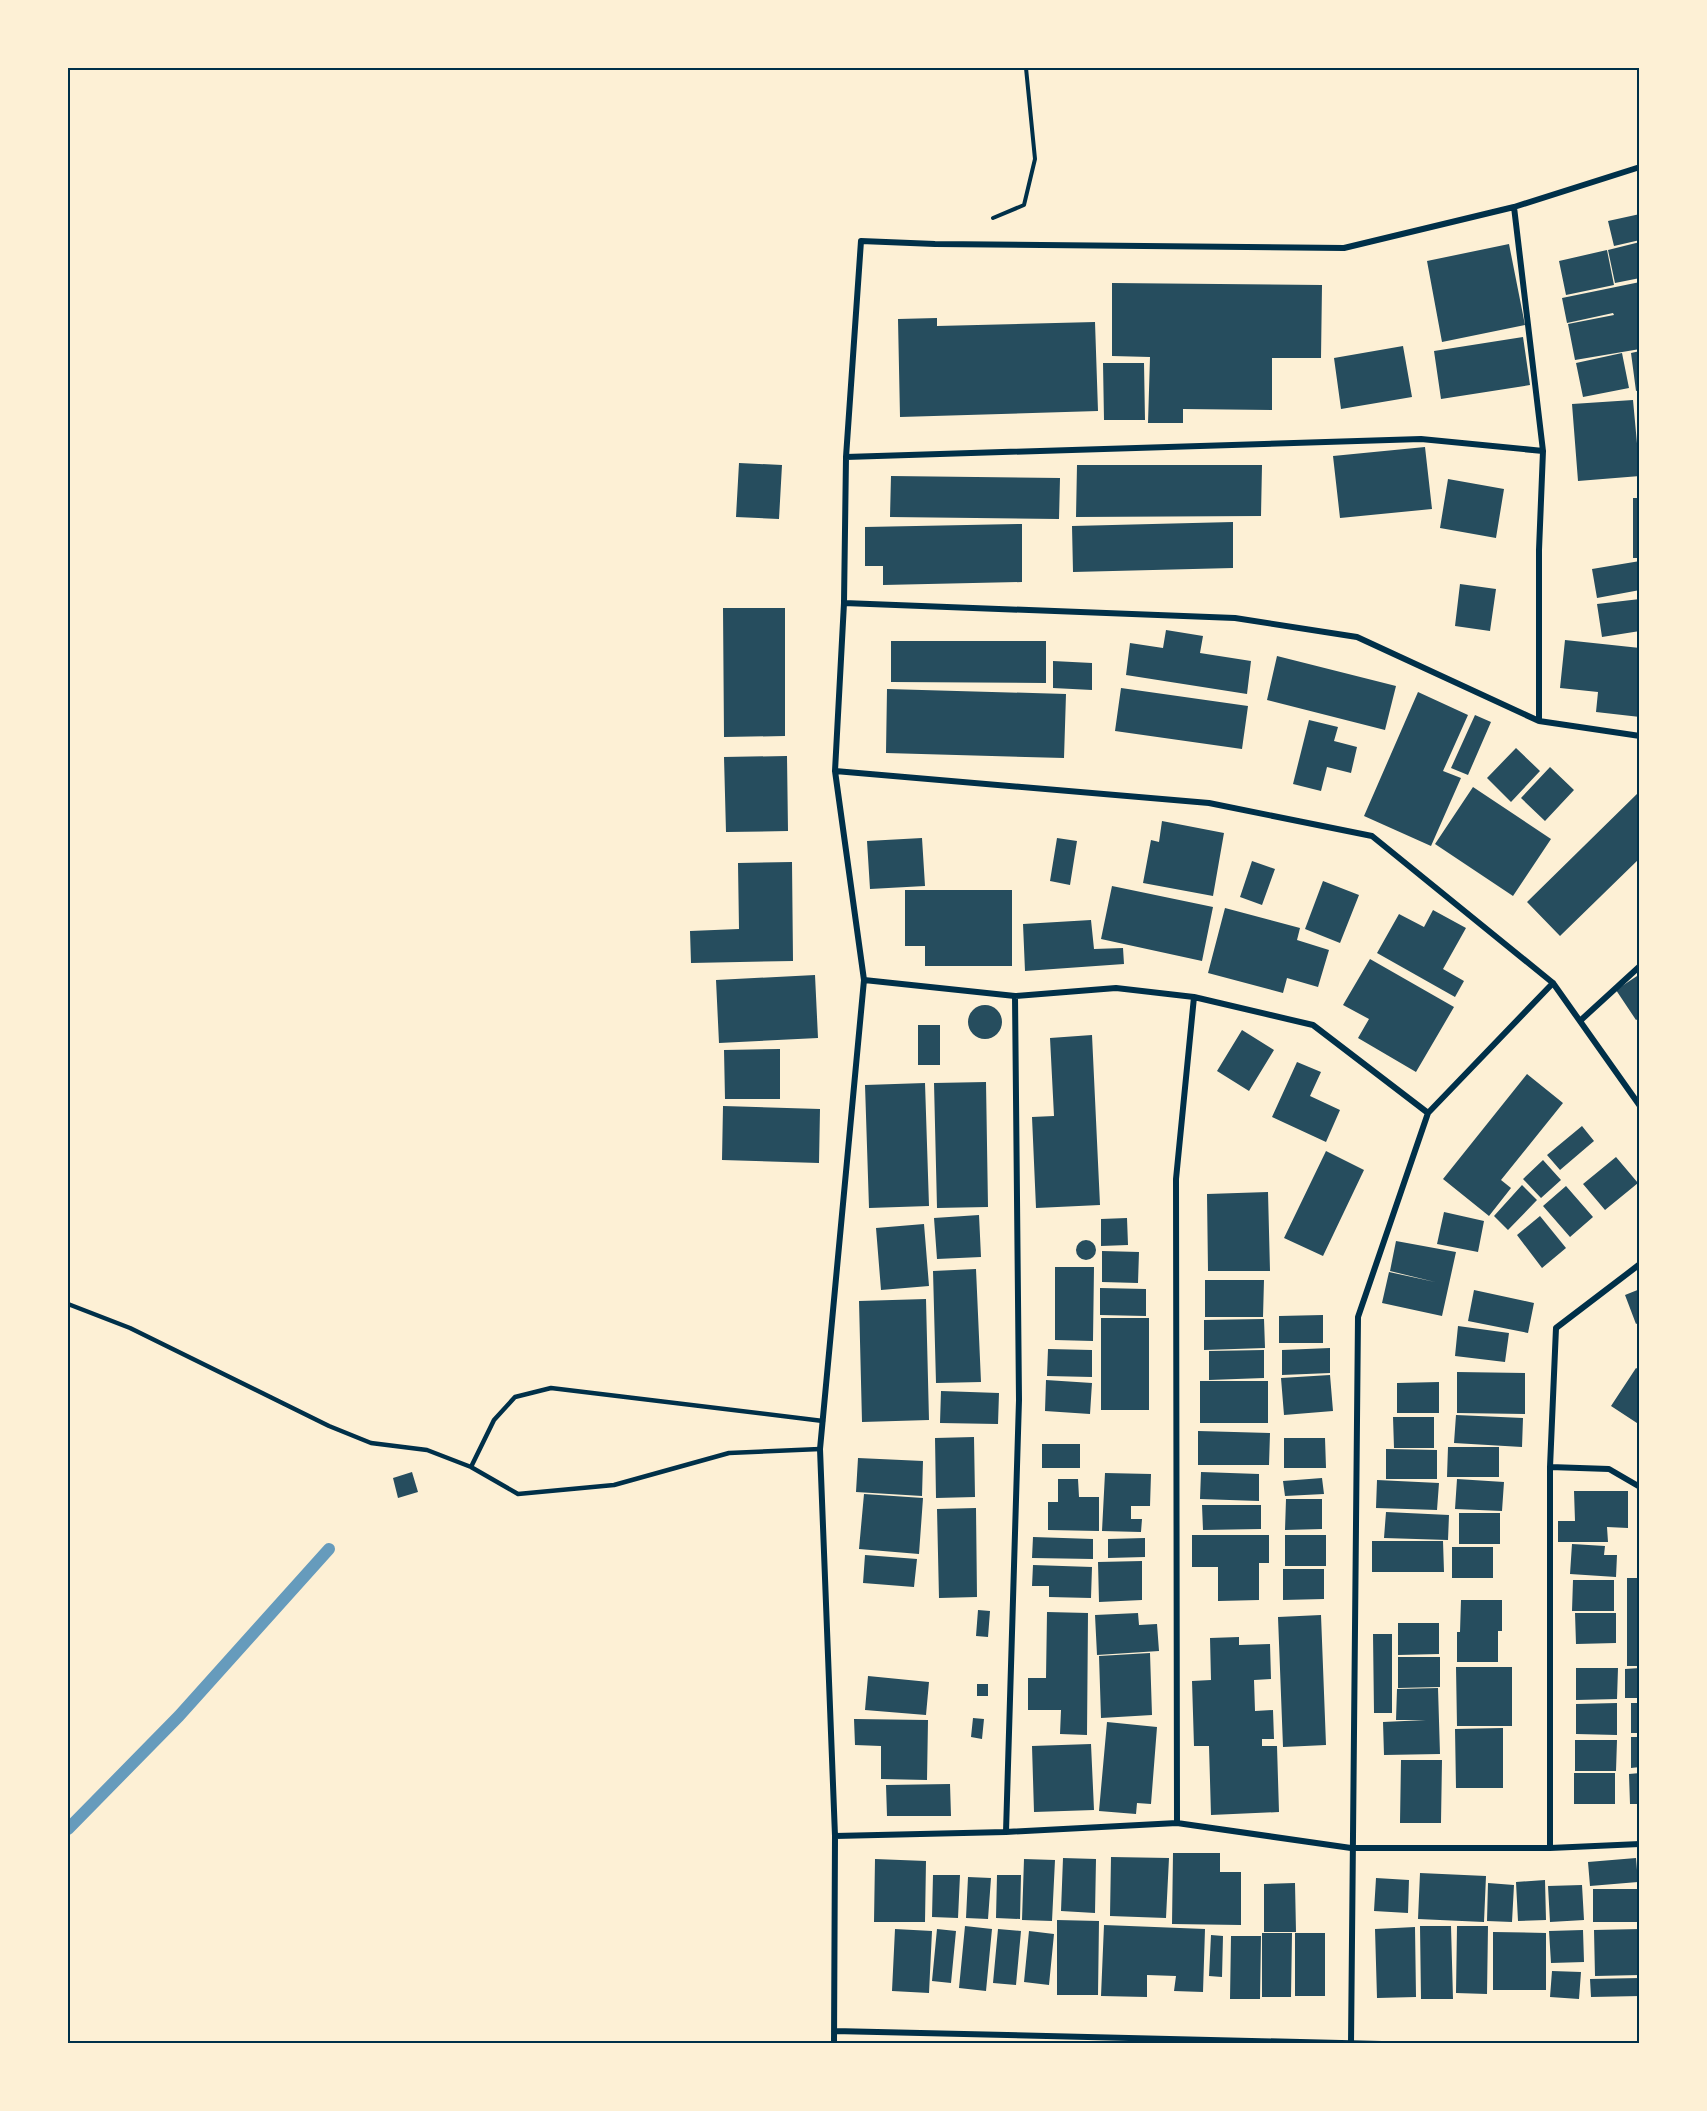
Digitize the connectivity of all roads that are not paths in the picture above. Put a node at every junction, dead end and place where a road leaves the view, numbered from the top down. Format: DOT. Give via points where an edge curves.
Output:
graph roads {
  1 [pos="1640,167"];
  2 [pos="1514,207"];
  3 [pos="1543,451"];
  4 [pos="846,457"];
  5 [pos="844,603"];
  6 [pos="1539,722"];
  7 [pos="1640,736"];
  8 [pos="835,771"];
  9 [pos="1640,966"];
  10 [pos="864,980"];
  11 [pos="1553,983"];
  12 [pos="1015,996"];
  13 [pos="1194,997"];
  14 [pos="1581,1020"];
  15 [pos="1640,1106"];
  16 [pos="1428,1113"];
  17 [pos="1640,1264"];
  18 [pos="68,1304"];
  19 [pos="823,1421"];
  20 [pos="820,1449"];
  21 [pos="471,1467"];
  22 [pos="1550,1467"];
  23 [pos="1640,1487"];
  24 [pos="1177,1823"];
  25 [pos="1006,1832"];
  26 [pos="835,1836"];
  27 [pos="1640,1844"];
  28 [pos="1351,1848"];
  29 [pos="1550,1848"];
  30 [pos="834,2031"];
  31 [pos="834,2043"];
  32 [pos="1351,2043"];
  33 [pos="1382,2043"];
  1 -- 2 [label="street"];
  2 -- 3 [label="street"];
  2 -- 4 [label="street" via="1344,248 861,241"];
  3 -- 4 [label="street" via="1421,439"];
  3 -- 6 [label="street"];
  4 -- 5 [label="street"];
  5 -- 6 [label="street" via="1235,618 1357,638"];
  5 -- 8 [label="street"];
  6 -- 7 [label="street"];
  8 -- 10 [label="street"];
  8 -- 11 [label="street" via="1209,803 1372,836"];
  9 -- 14 [label="street"];
  10 -- 12 [label="street"];
  10 -- 19 [label="street"];
  11 -- 14 [label="street"];
  11 -- 16 [label="street"];
  12 -- 13 [label="street" via="1116,988"];
  12 -- 25 [label="street" via="1018,1400"];
  13 -- 16 [label="street" via="1313,1025"];
  13 -- 24 [label="street" via="1176,1179"];
  14 -- 15 [label="street"];
  16 -- 28 [label="street" via="1358,1317"];
  17 -- 22 [label="street" via="1556,1328"];
  18 -- 21 [label="lane" via="130,1328 328,1426 371,1443 427,1450"];
  19 -- 20 [label="street"];
  19 -- 21 [label="lane" via="551,1388 515,1397 494,1420"];
  20 -- 21 [label="lane" via="729,1453 614,1485 518,1494"];
  20 -- 26 [label="street"];
  22 -- 23 [label="street" via="1609,1469"];
  22 -- 29 [label="street"];
  24 -- 25 [label="street"];
  24 -- 28 [label="street"];
  25 -- 26 [label="street"];
  26 -- 30 [label="street"];
  27 -- 29 [label="street"];
  28 -- 29 [label="street"];
  28 -- 32 [label="street"];
  30 -- 31 [label="street"];
  30 -- 32 [label="street"];
  32 -- 33 [label="street"];
}
